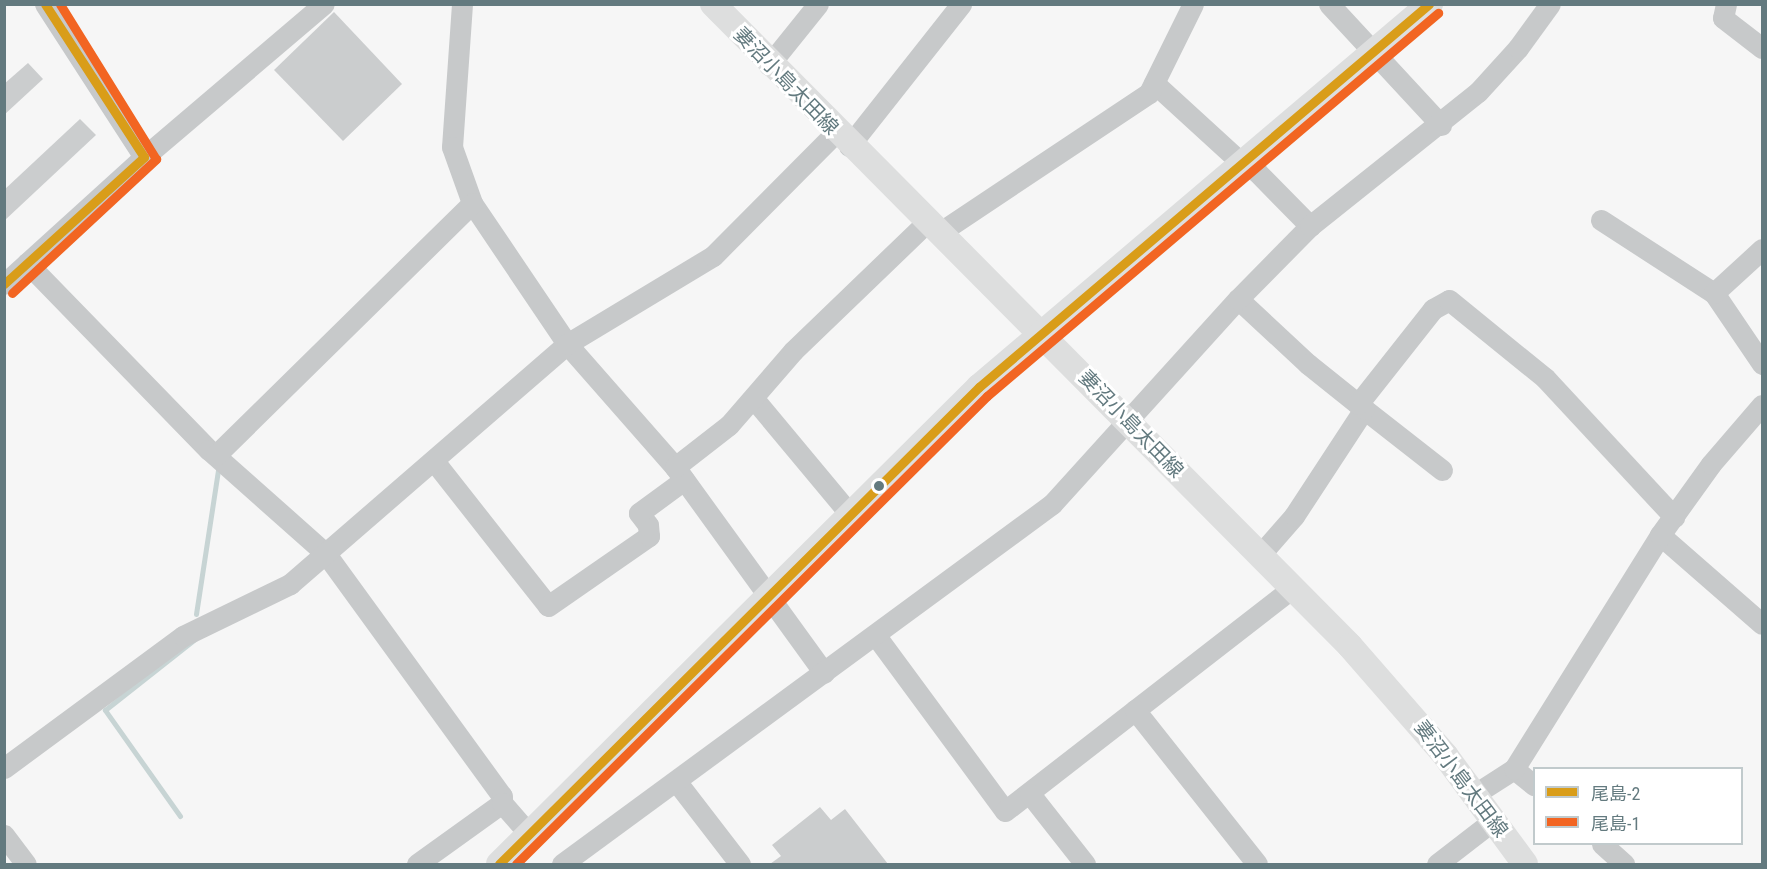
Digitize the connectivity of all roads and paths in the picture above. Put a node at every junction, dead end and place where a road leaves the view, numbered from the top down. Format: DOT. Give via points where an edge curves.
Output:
graph roads {
  1 [pos="45,4"];
  2 [pos="324,4"];
  3 [pos="462,4"];
  4 [pos="713,4"];
  5 [pos="818,4"];
  6 [pos="961,4"];
  7 [pos="1193,4"];
  8 [pos="1329,4"];
  9 [pos="1430,4"];
  10 [pos="1550,4"];
  11 [pos="1726,4"];
  12 [pos="1762,48"];
  13 [pos="1373,55"];
  14 [pos="769,65"];
  15 [pos="1154,83"];
  16 [pos="1441,125"];
  17 [pos="843,139"];
  18 [pos="144,157"];
  19 [pos="1246,164"];
  20 [pos="472,203"];
  21 [pos="1601,220"];
  22 [pos="1310,226"];
  23 [pos="933,227"];
  24 [pos="1762,249"];
  25 [pos="27,263"];
  26 [pos="4,284"];
  27 [pos="1714,293"];
  28 [pos="1238,298"];
  29 [pos="1041,332"];
  30 [pos="567,344"];
  31 [pos="1762,364"];
  32 [pos="754,399"];
  33 [pos="1762,405"];
  34 [pos="1361,407"];
  35 [pos="1127,419"];
  36 [pos="222,460"];
  37 [pos="434,461"];
  38 [pos="1442,470"];
  39 [pos="680,474"];
  40 [pos="849,513"];
  41 [pos="1674,517"];
  42 [pos="1660,535"];
  43 [pos="326,554"];
  44 [pos="1259,556"];
  45 [pos="1292,588"];
  46 [pos="766,597"];
  47 [pos="1762,624"];
  48 [pos="876,636"];
  49 [pos="824,673"];
  50 [pos="1135,710"];
  51 [pos="4,768"];
  52 [pos="1514,769"];
  53 [pos="676,781"];
  54 [pos="1533,784"];
  55 [pos="1030,794"];
  56 [pos="1475,794"];
  57 [pos="502,803"];
  58 [pos="1494,820"];
  59 [pos="529,834"];
  60 [pos="4,835"];
  61 [pos="1604,845"];
  62 [pos="26,864"];
  63 [pos="417,864"];
  64 [pos="499,864"];
  65 [pos="562,864"];
  66 [pos="740,864"];
  67 [pos="1085,864"];
  68 [pos="1257,864"];
  69 [pos="1437,864"];
  70 [pos="1525,864"];
  71 [pos="1624,864"];
  1 -- 18 [label="street"];
  2 -- 18 [label="street"];
  3 -- 20 [label="street" via="452,147"];
  4 -- 14 [label="main road, 妻沼小島太田線"];
  5 -- 14 [label="street"];
  6 -- 17 [label="street"];
  7 -- 15 [label="street"];
  8 -- 13 [label="street"];
  9 -- 13 [label="main road"];
  10 -- 16 [label="street" via="1497,72"];
  11 -- 12 [label="street" via="1723,18"];
  13 -- 16 [label="street"];
  13 -- 19 [label="main road"];
  14 -- 17 [label="main road, 妻沼小島太田線"];
  15 -- 19 [label="street"];
  15 -- 23 [label="street" via="1149,93"];
  16 -- 22 [label="street"];
  17 -- 23 [label="main road, 妻沼小島太田線"];
  17 -- 30 [label="street" via="713,256"];
  18 -- 25 [label="street"];
  19 -- 22 [label="street"];
  19 -- 29 [label="main road"];
  20 -- 30 [label="street"];
  20 -- 36 [label="street"];
  21 -- 27 [label="street"];
  22 -- 28 [label="street"];
  23 -- 29 [label="main road, 妻沼小島太田線"];
  23 -- 32 [label="street" via="896,248 776,370"];
  24 -- 27 [label="street"];
  25 -- 26 [label="street"];
  25 -- 36 [label="street"];
  27 -- 31 [label="street"];
  28 -- 34 [label="street"];
  28 -- 35 [label="street"];
  29 -- 35 [label="main road, 妻沼小島太田線"];
  29 -- 40 [label="main road"];
  30 -- 37 [label="street"];
  30 -- 39 [label="street"];
  32 -- 39 [label="street"];
  32 -- 40 [label="street"];
  33 -- 41 [label="street" via="1711,464"];
  34 -- 38 [label="street"];
  34 -- 41 [label="street" via="1433,309 1449,300 1545,378"];
  34 -- 44 [label="street" via="1294,516"];
  35 -- 44 [label="main road, 妻沼小島太田線"];
  35 -- 48 [label="street" via="1097,459 1052,504"];
  36 -- 43 [label="street"];
  37 -- 39 [label="street" via="548,606 649,536 648,525 639,513"];
  37 -- 43 [label="street"];
  39 -- 46 [label="street"];
  40 -- 46 [label="main road"];
  41 -- 42 [label="street"];
  42 -- 47 [label="street"];
  42 -- 52 [label="street"];
  43 -- 51 [label="street" via="282,589 183,636"];
  43 -- 57 [label="street" via="502,796"];
  44 -- 45 [label="main road, 妻沼小島太田線"];
  45 -- 50 [label="street"];
  45 -- 56 [label="main road, 妻沼小島太田線" via="1401,701"];
  46 -- 49 [label="street"];
  46 -- 59 [label="main road"];
  48 -- 49 [label="street"];
  48 -- 55 [label="street" via="1005,811"];
  49 -- 53 [label="street"];
  50 -- 55 [label="street"];
  50 -- 68 [label="street"];
  52 -- 54 [label="street"];
  52 -- 56 [label="street"];
  53 -- 65 [label="street"];
  53 -- 66 [label="street"];
  55 -- 67 [label="street"];
  56 -- 58 [label="main road, 妻沼小島太田線"];
  57 -- 59 [label="street"];
  57 -- 63 [label="street"];
  58 -- 69 [label="street"];
  58 -- 70 [label="main road, 妻沼小島太田線"];
  59 -- 64 [label="main road"];
  60 -- 62 [label="street"];
  61 -- 71 [label="street"];
}
